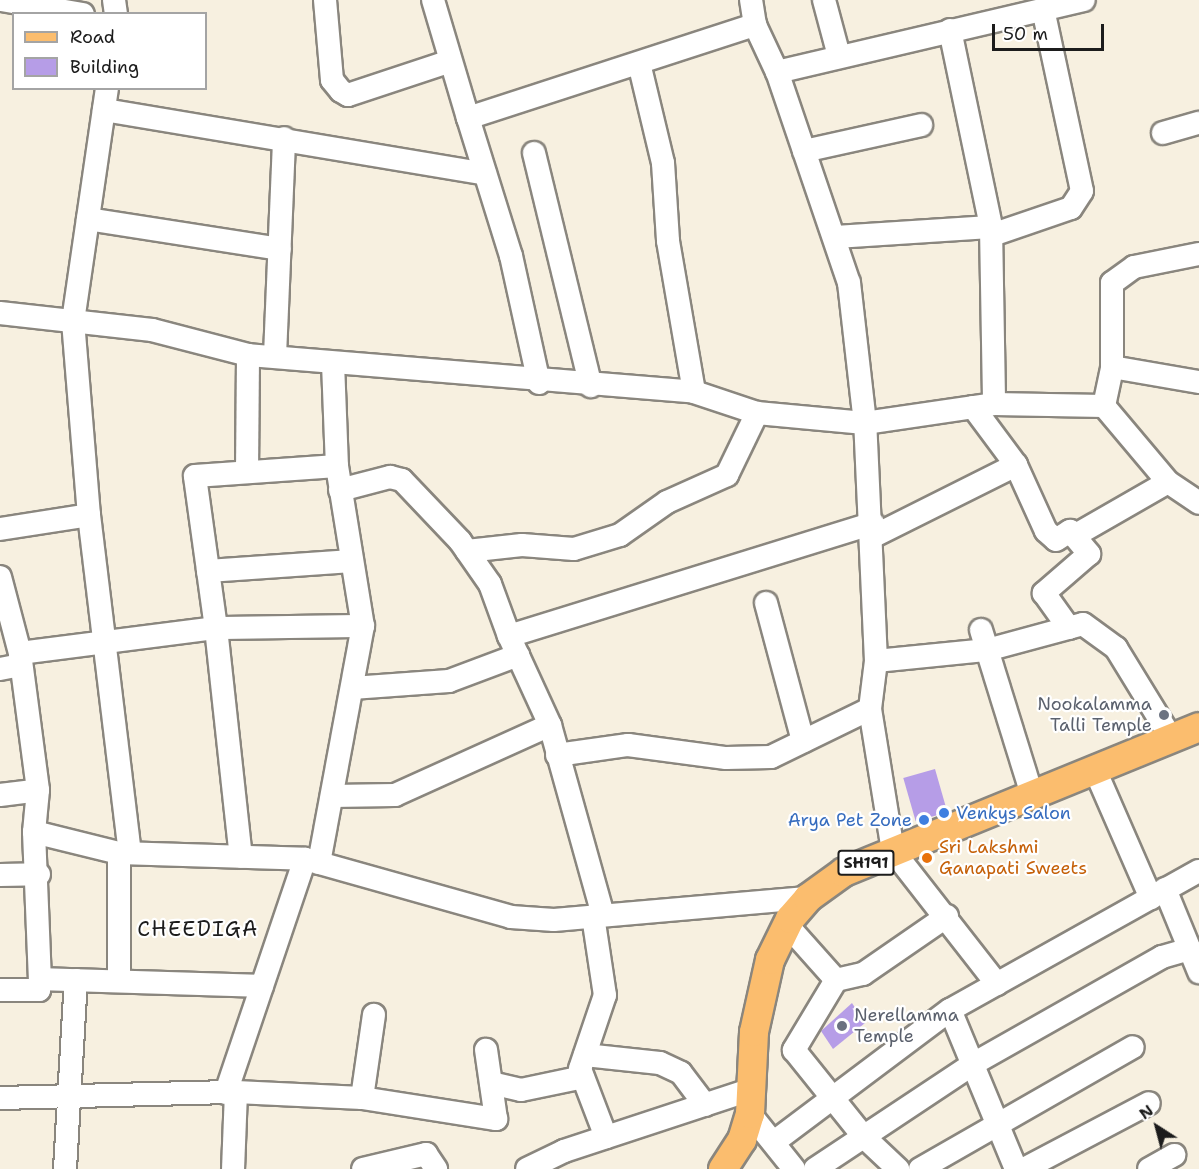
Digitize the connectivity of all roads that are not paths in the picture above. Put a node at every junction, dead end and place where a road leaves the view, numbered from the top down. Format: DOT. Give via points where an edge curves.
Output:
graph roads {
  1 [pos="1,0"];
  2 [pos="325,0"];
  3 [pos="433,0"];
  4 [pos="751,0"];
  5 [pos="824,0"];
  6 [pos="1084,0"];
  7 [pos="1007,10"];
  8 [pos="71,12"];
  9 [pos="1044,13"];
  10 [pos="755,25"];
  11 [pos="950,30"];
  12 [pos="839,57"];
  13 [pos="448,62"];
  14 [pos="639,63"];
  15 [pos="777,72"];
  16 [pos="105,99"];
  17 [pos="468,118"];
  18 [pos="1199,123"];
  19 [pos="921,125"];
  20 [pos="1163,133"];
  21 [pos="284,138"];
  22 [pos="804,151"];
  23 [pos="534,153"];
  24 [pos="485,174"];
  25 [pos="88,219"];
  26 [pos="991,231"];
  27 [pos="835,237"];
  28 [pos="280,249"];
  29 [pos="1199,254"];
  30 [pos="0,313"];
  31 [pos="73,321"];
  32 [pos="248,355"];
  33 [pos="275,356"];
  34 [pos="333,363"];
  35 [pos="1112,367"];
  36 [pos="1199,382"];
  37 [pos="539,383"];
  38 [pos="591,386"];
  39 [pos="694,392"];
  40 [pos="984,406"];
  41 [pos="1104,406"];
  42 [pos="757,413"];
  43 [pos="865,423"];
  44 [pos="1016,465"];
  45 [pos="337,466"];
  46 [pos="248,472"];
  47 [pos="1168,482"];
  48 [pos="340,490"];
  49 [pos="1199,503"];
  50 [pos="89,515"];
  51 [pos="0,529"];
  52 [pos="873,529"];
  53 [pos="1074,536"];
  54 [pos="467,551"];
  55 [pos="352,561"];
  56 [pos="208,571"];
  57 [pos="0,577"];
  58 [pos="766,603"];
  59 [pos="363,626"];
  60 [pos="216,628"];
  61 [pos="1069,628"];
  62 [pos="984,640"];
  63 [pos="108,642"];
  64 [pos="513,646"];
  65 [pos="876,661"];
  66 [pos="14,662"];
  67 [pos="352,688"];
  68 [pos="870,708"];
  69 [pos="550,725"];
  70 [pos="1190,734"];
  71 [pos="803,741"];
  72 [pos="557,755"];
  73 [pos="1095,770"];
  74 [pos="38,790"];
  75 [pos="0,795"];
  76 [pos="1032,795"];
  77 [pos="332,796"];
  78 [pos="34,832"];
  79 [pos="893,851"];
  80 [pos="124,853"];
  81 [pos="241,856"];
  82 [pos="312,861"];
  83 [pos="1199,871"];
  84 [pos="39,874"];
  85 [pos="0,875"];
  86 [pos="1158,893"];
  87 [pos="808,898"];
  88 [pos="598,916"];
  89 [pos="947,916"];
  90 [pos="787,925"];
  91 [pos="1190,949"];
  92 [pos="1199,972"];
  93 [pos="40,978"];
  94 [pos="76,980"];
  95 [pos="836,980"];
  96 [pos="119,981"];
  97 [pos="997,984"];
  98 [pos="262,986"];
  99 [pos="0,990"];
  100 [pos="950,1010"];
  101 [pos="374,1015"];
  102 [pos="1133,1047"];
  103 [pos="486,1050"];
  104 [pos="973,1064"];
  105 [pos="584,1066"];
  106 [pos="491,1083"];
  107 [pos="231,1093"];
  108 [pos="833,1097"];
  109 [pos="0,1098"];
  110 [pos="362,1098"];
  111 [pos="71,1100"];
  112 [pos="750,1102"];
  113 [pos="1149,1103"];
  114 [pos="705,1105"];
  115 [pos="997,1124"];
  116 [pos="606,1137"];
  117 [pos="864,1137"];
  118 [pos="774,1142"];
  119 [pos="1174,1155"];
  120 [pos="66,1169"];
  121 [pos="233,1169"];
  122 [pos="363,1169"];
  123 [pos="436,1169"];
  124 [pos="527,1169"];
  125 [pos="723,1169"];
  126 [pos="794,1169"];
  127 [pos="815,1169"];
  128 [pos="898,1169"];
  129 [pos="920,1169"];
  130 [pos="1016,1169"];
  131 [pos="1024,1169"];
  132 [pos="1149,1169"];
  1 -- 8 [label="street"];
  2 -- 13 [label="street" via="332,80 348,95"];
  3 -- 13 [label="street"];
  4 -- 10 [label="street"];
  5 -- 12 [label="street"];
  6 -- 9 [label="street"];
  7 -- 9 [label="street"];
  7 -- 11 [label="street"];
  9 -- 26 [label="street" via="1082,191 1071,208"];
  10 -- 14 [label="street"];
  10 -- 15 [label="street"];
  11 -- 12 [label="street"];
  11 -- 26 [label="street"];
  12 -- 15 [label="street"];
  13 -- 17 [label="street"];
  14 -- 17 [label="street"];
  14 -- 39 [label="street" via="663,163 668,242"];
  15 -- 22 [label="street"];
  16 -- 21 [label="street"];
  16 -- 25 [label="street"];
  17 -- 24 [label="street"];
  18 -- 20 [label="street"];
  19 -- 22 [label="street"];
  21 -- 24 [label="street"];
  21 -- 28 [label="street"];
  22 -- 27 [label="street"];
  23 -- 38 [label="street"];
  24 -- 37 [label="street" via="511,256"];
  25 -- 28 [label="street"];
  25 -- 31 [label="street"];
  26 -- 27 [label="street"];
  26 -- 40 [label="street"];
  27 -- 43 [label="street" via="849,283"];
  28 -- 33 [label="street"];
  29 -- 35 [label="street" via="1134,267 1112,283"];
  30 -- 31 [label="street"];
  31 -- 32 [label="street" via="152,330"];
  31 -- 50 [label="street"];
  32 -- 33 [label="street"];
  32 -- 46 [label="street"];
  33 -- 34 [label="street"];
  34 -- 37 [label="street"];
  34 -- 45 [label="street"];
  35 -- 36 [label="street"];
  35 -- 41 [label="street"];
  37 -- 38 [label="street"];
  38 -- 39 [label="street"];
  39 -- 42 [label="street"];
  40 -- 41 [label="street"];
  40 -- 43 [label="street"];
  40 -- 44 [label="street"];
  41 -- 47 [label="street"];
  42 -- 43 [label="street"];
  42 -- 54 [label="street" via="728,475 667,502 620,535 574,549 522,545"];
  43 -- 52 [label="street"];
  44 -- 52 [label="street"];
  44 -- 53 [label="street" via="1046,531 1056,540 1070,531"];
  45 -- 46 [label="street"];
  45 -- 48 [label="street"];
  46 -- 56 [label="street" via="195,476"];
  47 -- 49 [label="street"];
  47 -- 53 [label="street"];
  48 -- 54 [label="street" via="390,477 402,480"];
  48 -- 55 [label="street"];
  50 -- 51 [label="street"];
  50 -- 63 [label="street"];
  52 -- 64 [label="street"];
  52 -- 65 [label="street"];
  53 -- 61 [label="street" via="1089,554 1044,593"];
  54 -- 64 [label="street" via="490,584"];
  55 -- 56 [label="street"];
  55 -- 59 [label="street"];
  56 -- 60 [label="street"];
  57 -- 66 [label="street"];
  58 -- 71 [label="street"];
  59 -- 60 [label="street"];
  59 -- 67 [label="street"];
  60 -- 63 [label="street"];
  60 -- 81 [label="street"];
  61 -- 62 [label="street"];
  61 -- 70 [label="street" via="1083,624 1116,648"];
  62 -- 65 [label="street"];
  62 -- 76 [label="street"];
  63 -- 66 [label="street"];
  63 -- 80 [label="street"];
  64 -- 67 [label="street" via="448,681"];
  64 -- 69 [label="street"];
  65 -- 68 [label="street"];
  66 -- 74 [label="street"];
  67 -- 77 [label="street"];
  68 -- 71 [label="street"];
  68 -- 79 [label="street"];
  69 -- 72 [label="street"];
  69 -- 77 [label="street" via="395,795"];
  70 -- 73 [label="main road, SH191"];
  71 -- 72 [label="street" via="764,758 628,745"];
  72 -- 88 [label="street"];
  73 -- 76 [label="main road, SH191"];
  73 -- 86 [label="street"];
  74 -- 75 [label="street"];
  74 -- 78 [label="street"];
  76 -- 79 [label="main road, SH191"];
  77 -- 82 [label="street"];
  78 -- 80 [label="street"];
  78 -- 84 [label="street"];
  79 -- 87 [label="main road, SH191" via="844,872"];
  79 -- 89 [label="street"];
  80 -- 81 [label="street"];
  80 -- 96 [label="street"];
  81 -- 82 [label="street"];
  82 -- 88 [label="street" via="511,917"];
  82 -- 98 [label="street"];
  83 -- 86 [label="street"];
  84 -- 85 [label="street"];
  84 -- 93 [label="street"];
  86 -- 91 [label="street"];
  86 -- 97 [label="street"];
  87 -- 88 [label="street"];
  87 -- 90 [label="main road, SH191"];
  88 -- 105 [label="street" via="605,995"];
  89 -- 95 [label="street" via="863,974"];
  89 -- 97 [label="street"];
  90 -- 95 [label="street"];
  90 -- 112 [label="main road, SH191" via="770,960 754,1032"];
  91 -- 92 [label="street"];
  91 -- 104 [label="street" via="1162,957"];
  93 -- 94 [label="street"];
  93 -- 99 [label="street" via="39,990"];
  94 -- 96 [label="street"];
  94 -- 111 [label="street"];
  95 -- 108 [label="street" via="794,1050"];
  96 -- 98 [label="street"];
  97 -- 100 [label="street"];
  98 -- 107 [label="street"];
  100 -- 104 [label="street"];
  100 -- 108 [label="street"];
  101 -- 110 [label="street"];
  102 -- 115 [label="street"];
  103 -- 106 [label="street"];
  104 -- 115 [label="street"];
  104 -- 117 [label="street"];
  105 -- 106 [label="street" via="521,1090"];
  105 -- 114 [label="street" via="660,1063 681,1073"];
  105 -- 116 [label="street"];
  106 -- 110 [label="street" via="496,1119"];
  107 -- 110 [label="street"];
  107 -- 111 [label="street"];
  107 -- 121 [label="street"];
  108 -- 117 [label="street"];
  108 -- 118 [label="street"];
  109 -- 111 [label="street"];
  111 -- 120 [label="street"];
  112 -- 114 [label="street"];
  112 -- 118 [label="street"];
  112 -- 125 [label="main road, SH191" via="742,1140"];
  113 -- 131 [label="street"];
  114 -- 116 [label="street"];
  115 -- 129 [label="street"];
  115 -- 130 [label="street"];
  116 -- 124 [label="street"];
  117 -- 127 [label="street"];
  117 -- 128 [label="street"];
  118 -- 126 [label="street"];
  119 -- 132 [label="street"];
  122 -- 123 [label="street" via="426,1154"];
}
